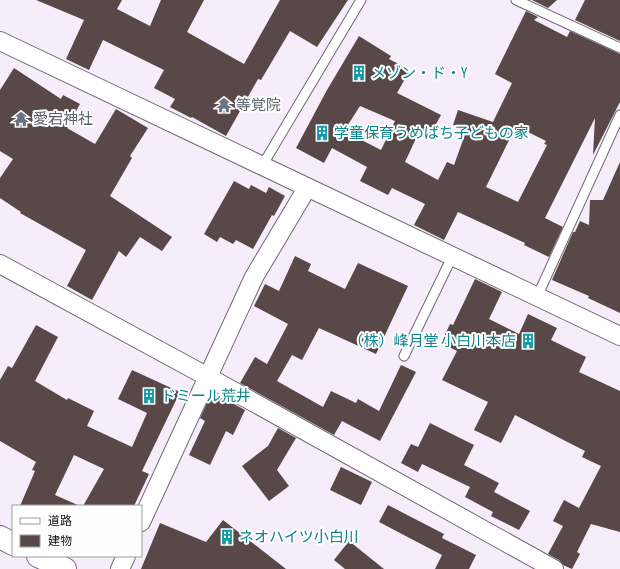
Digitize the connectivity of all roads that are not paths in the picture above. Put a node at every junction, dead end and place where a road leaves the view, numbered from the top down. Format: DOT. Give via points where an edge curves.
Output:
graph roads {
  1 [pos="361,0"];
  2 [pos="516,0"];
  3 [pos="3,45"];
  4 [pos="620,48"];
  5 [pos="620,115"];
  6 [pos="262,166"];
  7 [pos="308,188"];
  8 [pos="452,257"];
  9 [pos="0,264"];
  10 [pos="537,297"];
  11 [pos="620,336"];
  12 [pos="404,356"];
  13 [pos="208,377"];
  14 [pos="142,520"];
  15 [pos="0,537"];
  16 [pos="12,543"];
  17 [pos="40,557"];
  18 [pos="126,557"];
  19 [pos="65,569"];
  20 [pos="120,569"];
  21 [pos="554,569"];
  1 -- 6 [label="lane"];
  2 -- 4 [label="lane"];
  3 -- 6 [label="street"];
  5 -- 10 [label="lane"];
  6 -- 7 [label="street"];
  7 -- 8 [label="street"];
  7 -- 13 [label="street" via="254,277"];
  8 -- 10 [label="street"];
  8 -- 12 [label="lane"];
  9 -- 13 [label="street"];
  10 -- 11 [label="street"];
  13 -- 14 [label="street"];
  13 -- 21 [label="street"];
  15 -- 16 [label="street"];
  17 -- 19 [label="street"];
  18 -- 20 [label="street"];
}
